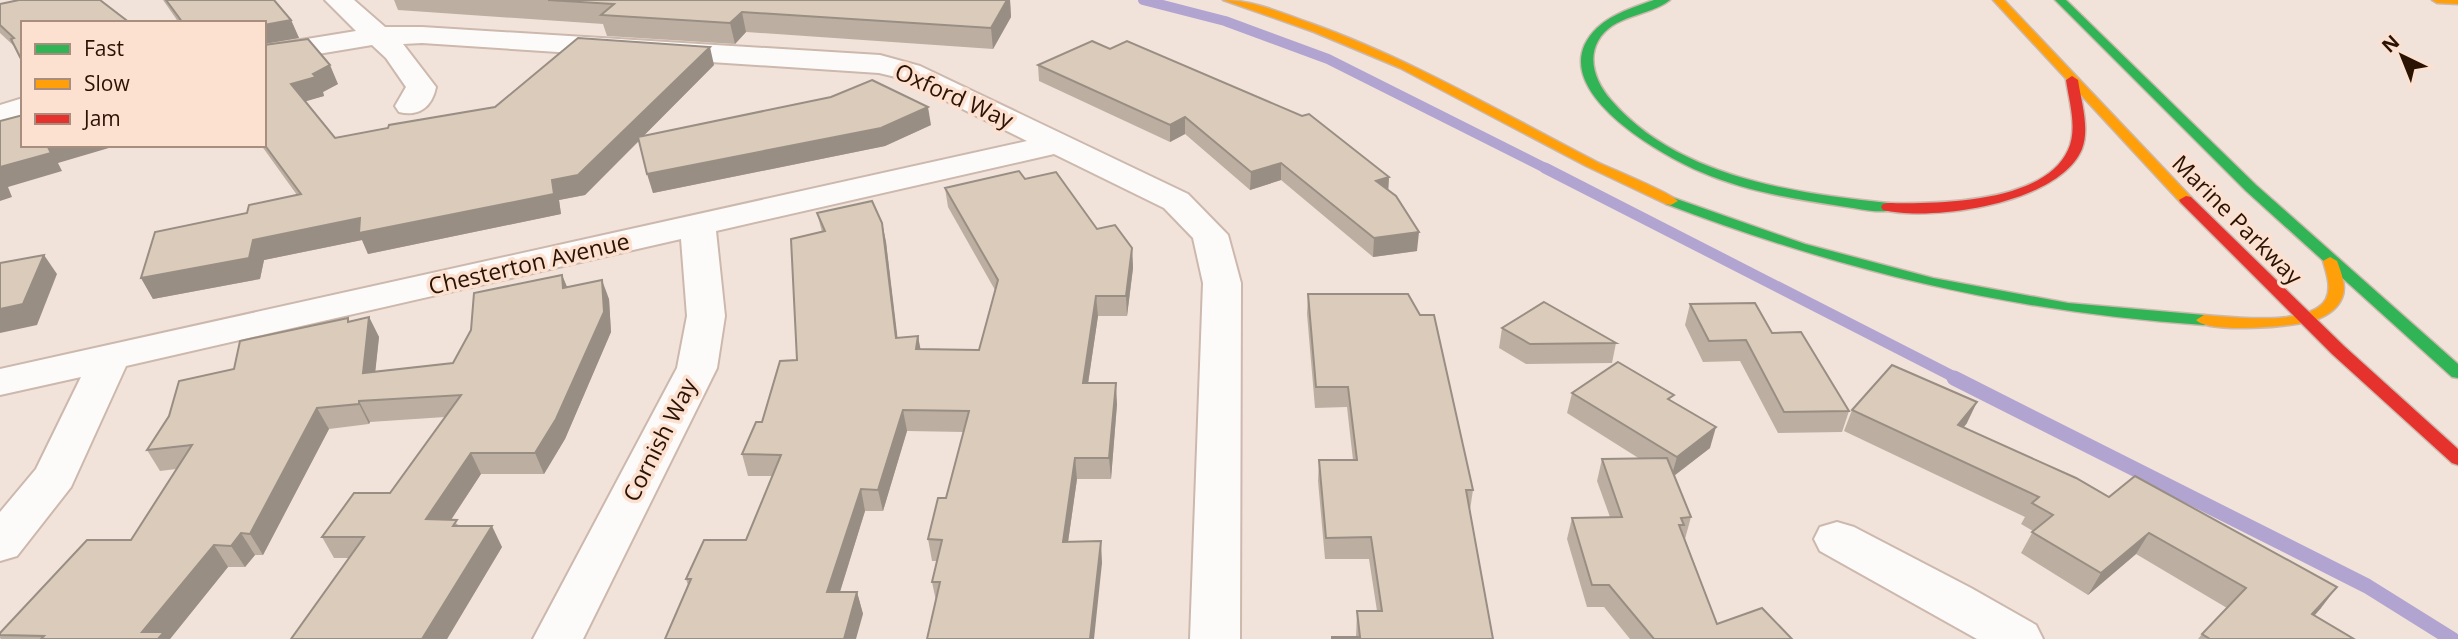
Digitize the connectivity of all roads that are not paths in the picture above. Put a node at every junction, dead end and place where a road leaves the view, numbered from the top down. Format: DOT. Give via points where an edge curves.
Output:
graph roads {
  1 [pos="338,0"];
  2 [pos="1228,0"];
  3 [pos="1665,0"];
  4 [pos="2060,0"];
  5 [pos="2437,0"];
  6 [pos="2458,1"];
  7 [pos="2003,6"];
  8 [pos="376,36"];
  9 [pos="266,55"];
  10 [pos="2072,80"];
  11 [pos="410,106"];
  12 [pos="21,108"];
  13 [pos="0,115"];
  14 [pos="1056,144"];
  15 [pos="698,226"];
  16 [pos="2330,261"];
  17 [pos="2305,320"];
  18 [pos="110,358"];
  19 [pos="2458,373"];
  20 [pos="0,382"];
  21 [pos="2458,459"];
  22 [pos="1837,539"];
  23 [pos="0,544"];
  24 [pos="558,639"];
  25 [pos="1215,639"];
  26 [pos="2018,639"];
  1 -- 8 [label="street"];
  2 -- 17 [label="main road" via="1331,31 1451,88 1591,166 1721,221 1808,250 1943,284 2085,309 2235,323"];
  3 -- 10 [label="main road" via="1619,16 1600,31 1588,50 1586,71 1596,94 1646,139 1686,160 1784,192 1873,205 1943,206 1992,201 2032,187 2058,172 2075,150 2078,126"];
  4 -- 16 [label="main road, Marine Parkway"];
  5 -- 6 [label="main road"];
  7 -- 10 [label="main road, Marine Parkway"];
  8 -- 9 [label="street, Oxford Way"];
  8 -- 11 [label="street" via="404,60 421,87"];
  8 -- 14 [label="street, Oxford Way" via="422,35 880,64 909,72"];
  10 -- 17 [label="main road, Marine Parkway"];
  12 -- 13 [label="street"];
  14 -- 15 [label="street, Chesterton Avenue"];
  14 -- 25 [label="street, Oxford Way" via="1176,201 1210,235 1222,283"];
  15 -- 18 [label="street, Chesterton Avenue"];
  15 -- 24 [label="street, Cornish Way" via="706,316 697,368"];
  16 -- 17 [label="main road" via="2339,282 2336,297 2326,311"];
  16 -- 19 [label="main road, Marine Parkway"];
  17 -- 21 [label="main road, Marine Parkway"];
  18 -- 20 [label="street, Chesterton Avenue"];
  18 -- 23 [label="street" via="55,476"];
  22 -- 26 [label="street"];
}
